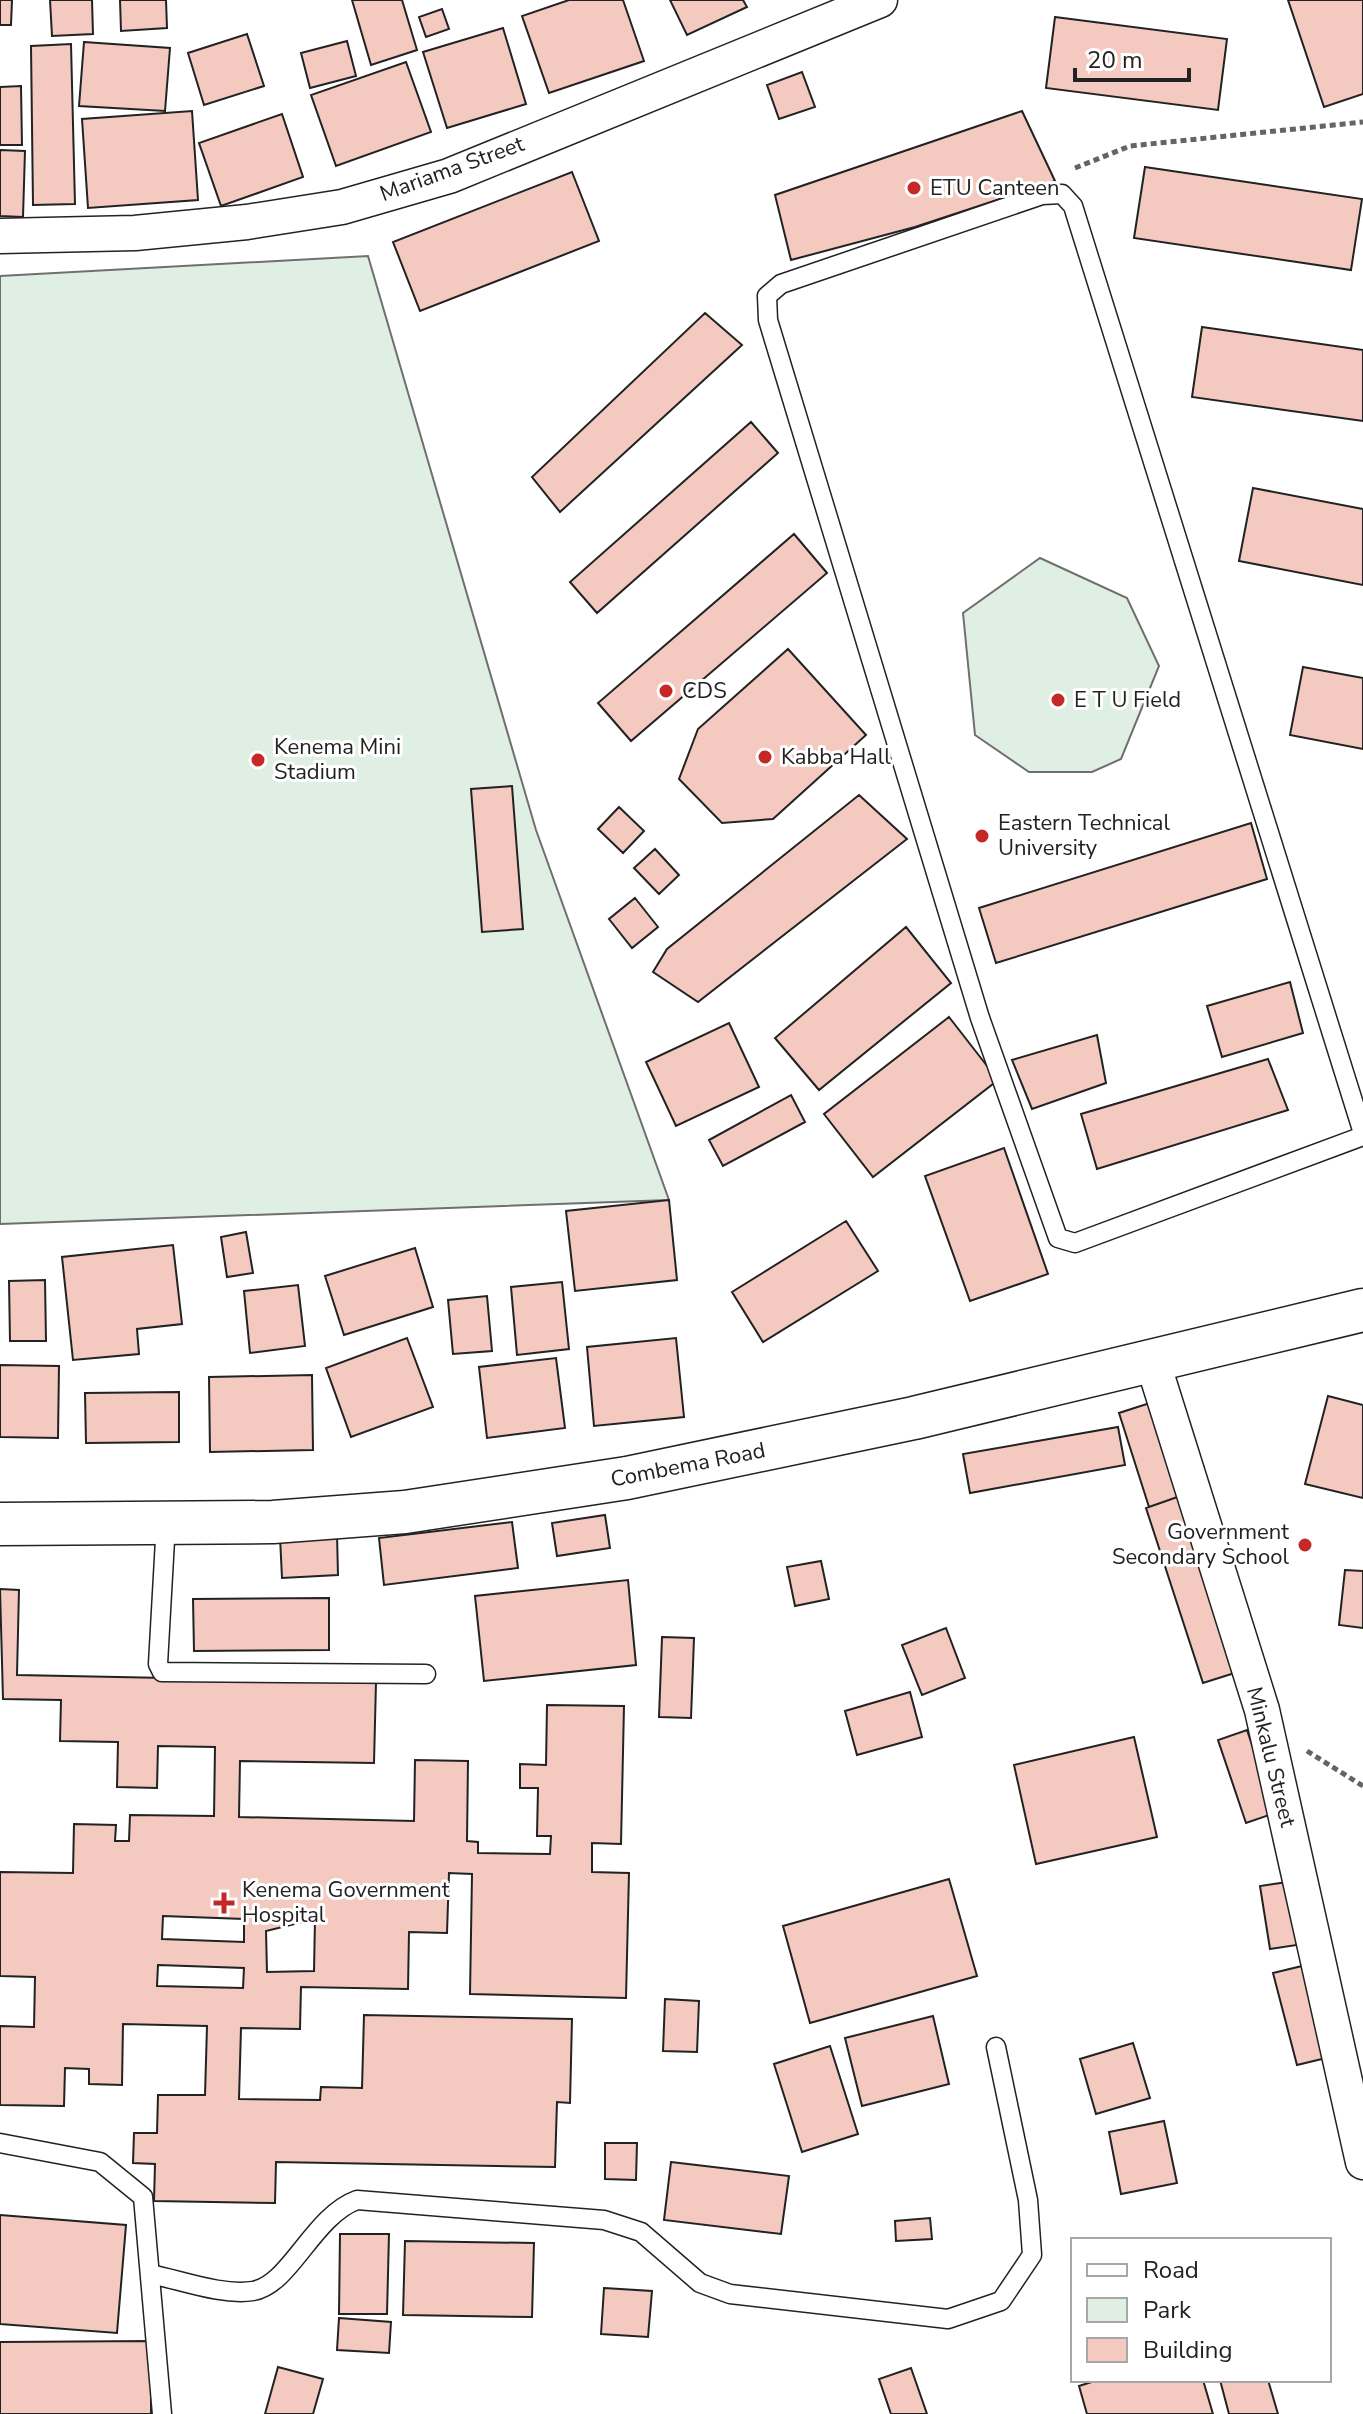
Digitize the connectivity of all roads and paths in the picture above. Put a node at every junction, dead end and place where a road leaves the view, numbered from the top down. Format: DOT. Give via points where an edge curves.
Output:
graph roads {
  1 [pos="880,0"];
  2 [pos="1363,122"];
  3 [pos="1062,194"];
  4 [pos="0,236"];
  5 [pos="1363,1135"];
  6 [pos="1363,1310"];
  7 [pos="1152,1360"];
  8 [pos="166,1522"];
  9 [pos="0,1524"];
  10 [pos="426,1674"];
  11 [pos="996,2047"];
  12 [pos="0,2143"];
  13 [pos="1363,2162"];
  14 [pos="150,2274"];
  15 [pos="162,2414"];
  1 -- 4 [label="street, Mariama Street" via="449,176 342,207 149,231"];
  2 -- 3 [label="path" via="1130,146 1074,169"];
  3 -- 5 [label="lane" via="1078,221"];
  3 -- 5 [label="lane" via="1042,195 781,284 767,296 768,320 980,1018 1058,1238 1067,1241 1075,1243"];
  6 -- 7 [label="street, Combema Road"];
  7 -- 8 [label="street, Combema Road" via="914,1418 627,1478 405,1512 273,1522"];
  7 -- 13 [label="street, Minkalu Street" via="1262,1710"];
  8 -- 9 [label="street, Combema Road"];
  8 -- 10 [label="lane" via="158,1664 162,1672"];
  11 -- 14 [label="lane" via="1028,2200 1032,2255 1001,2301 948,2319 730,2294 700,2283 641,2232 604,2220 357,2200 338,2207 322,2222 271,2285 232,2291"];
  12 -- 14 [label="lane" via="100,2162 124,2178 143,2197"];
  14 -- 15 [label="lane"];
}
